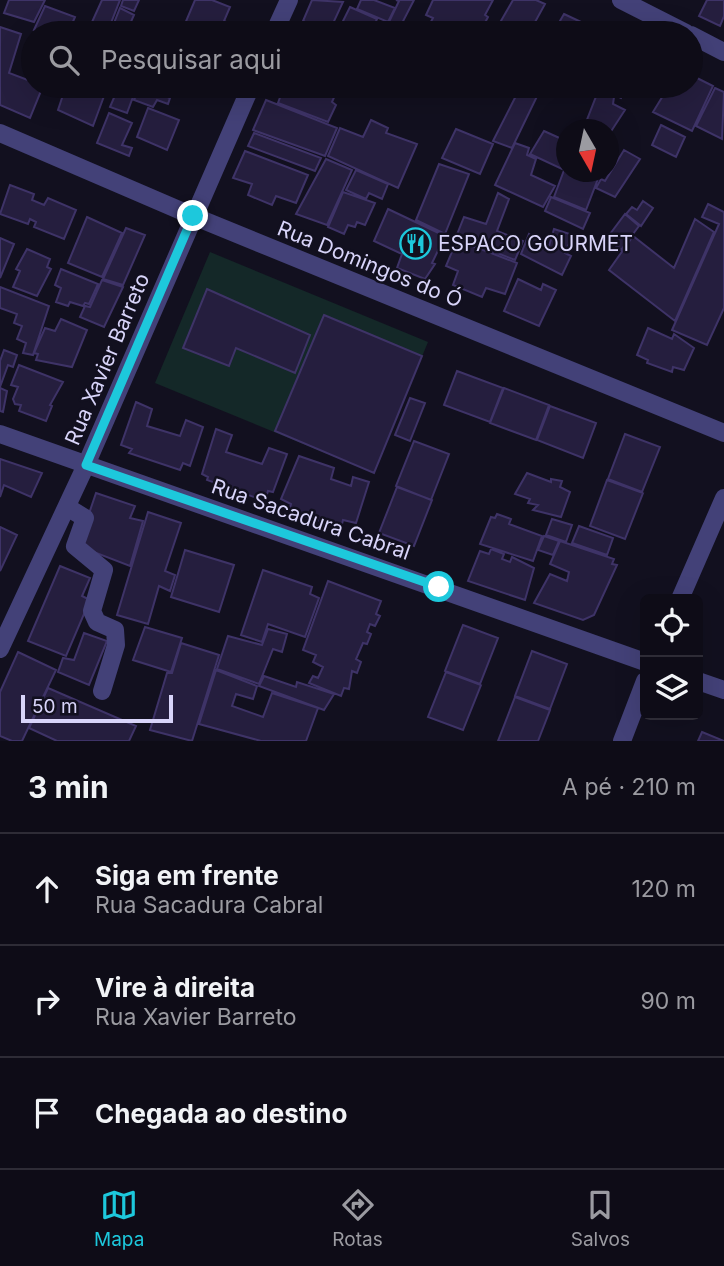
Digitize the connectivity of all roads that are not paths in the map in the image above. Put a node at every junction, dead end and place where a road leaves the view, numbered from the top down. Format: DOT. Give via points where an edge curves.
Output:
graph roads {
  1 [pos="289,0"];
  2 [pos="621,0"];
  3 [pos="279,21"];
  4 [pos="663,21"];
  5 [pos="703,41"];
  6 [pos="724,52"];
  7 [pos="246,98"];
  8 [pos="0,133"];
  9 [pos="193,216"];
  10 [pos="724,433"];
  11 [pos="0,434"];
  12 [pos="86,465"];
  13 [pos="724,498"];
  14 [pos="67,507"];
  15 [pos="682,594"];
  16 [pos="0,649"];
  17 [pos="640,660"];
  18 [pos="703,683"];
  19 [pos="724,690"];
  20 [pos="102,691"];
  21 [pos="640,694"];
  22 [pos="622,741"];
  1 -- 3 [label="street"];
  2 -- 4 [label="street"];
  5 -- 6 [label="street"];
  7 -- 9 [label="street, Rua Xavier Barreto"];
  8 -- 9 [label="street, Rua Domingos do Ó"];
  9 -- 10 [label="street, Rua Domingos do Ó"];
  9 -- 12 [label="street, Rua Xavier Barreto"];
  11 -- 12 [label="street, Rua Sacadura Cabral"];
  12 -- 14 [label="street, Rua Xavier Barreto"];
  12 -- 17 [label="street, Rua Sacadura Cabral"];
  13 -- 15 [label="street"];
  14 -- 16 [label="street, Rua Xavier Barreto"];
  14 -- 20 [label="street" via="85,518 75,546 104,570 92,611 97,622 115,630 116,645"];
  18 -- 19 [label="street"];
  21 -- 22 [label="street"];
}
